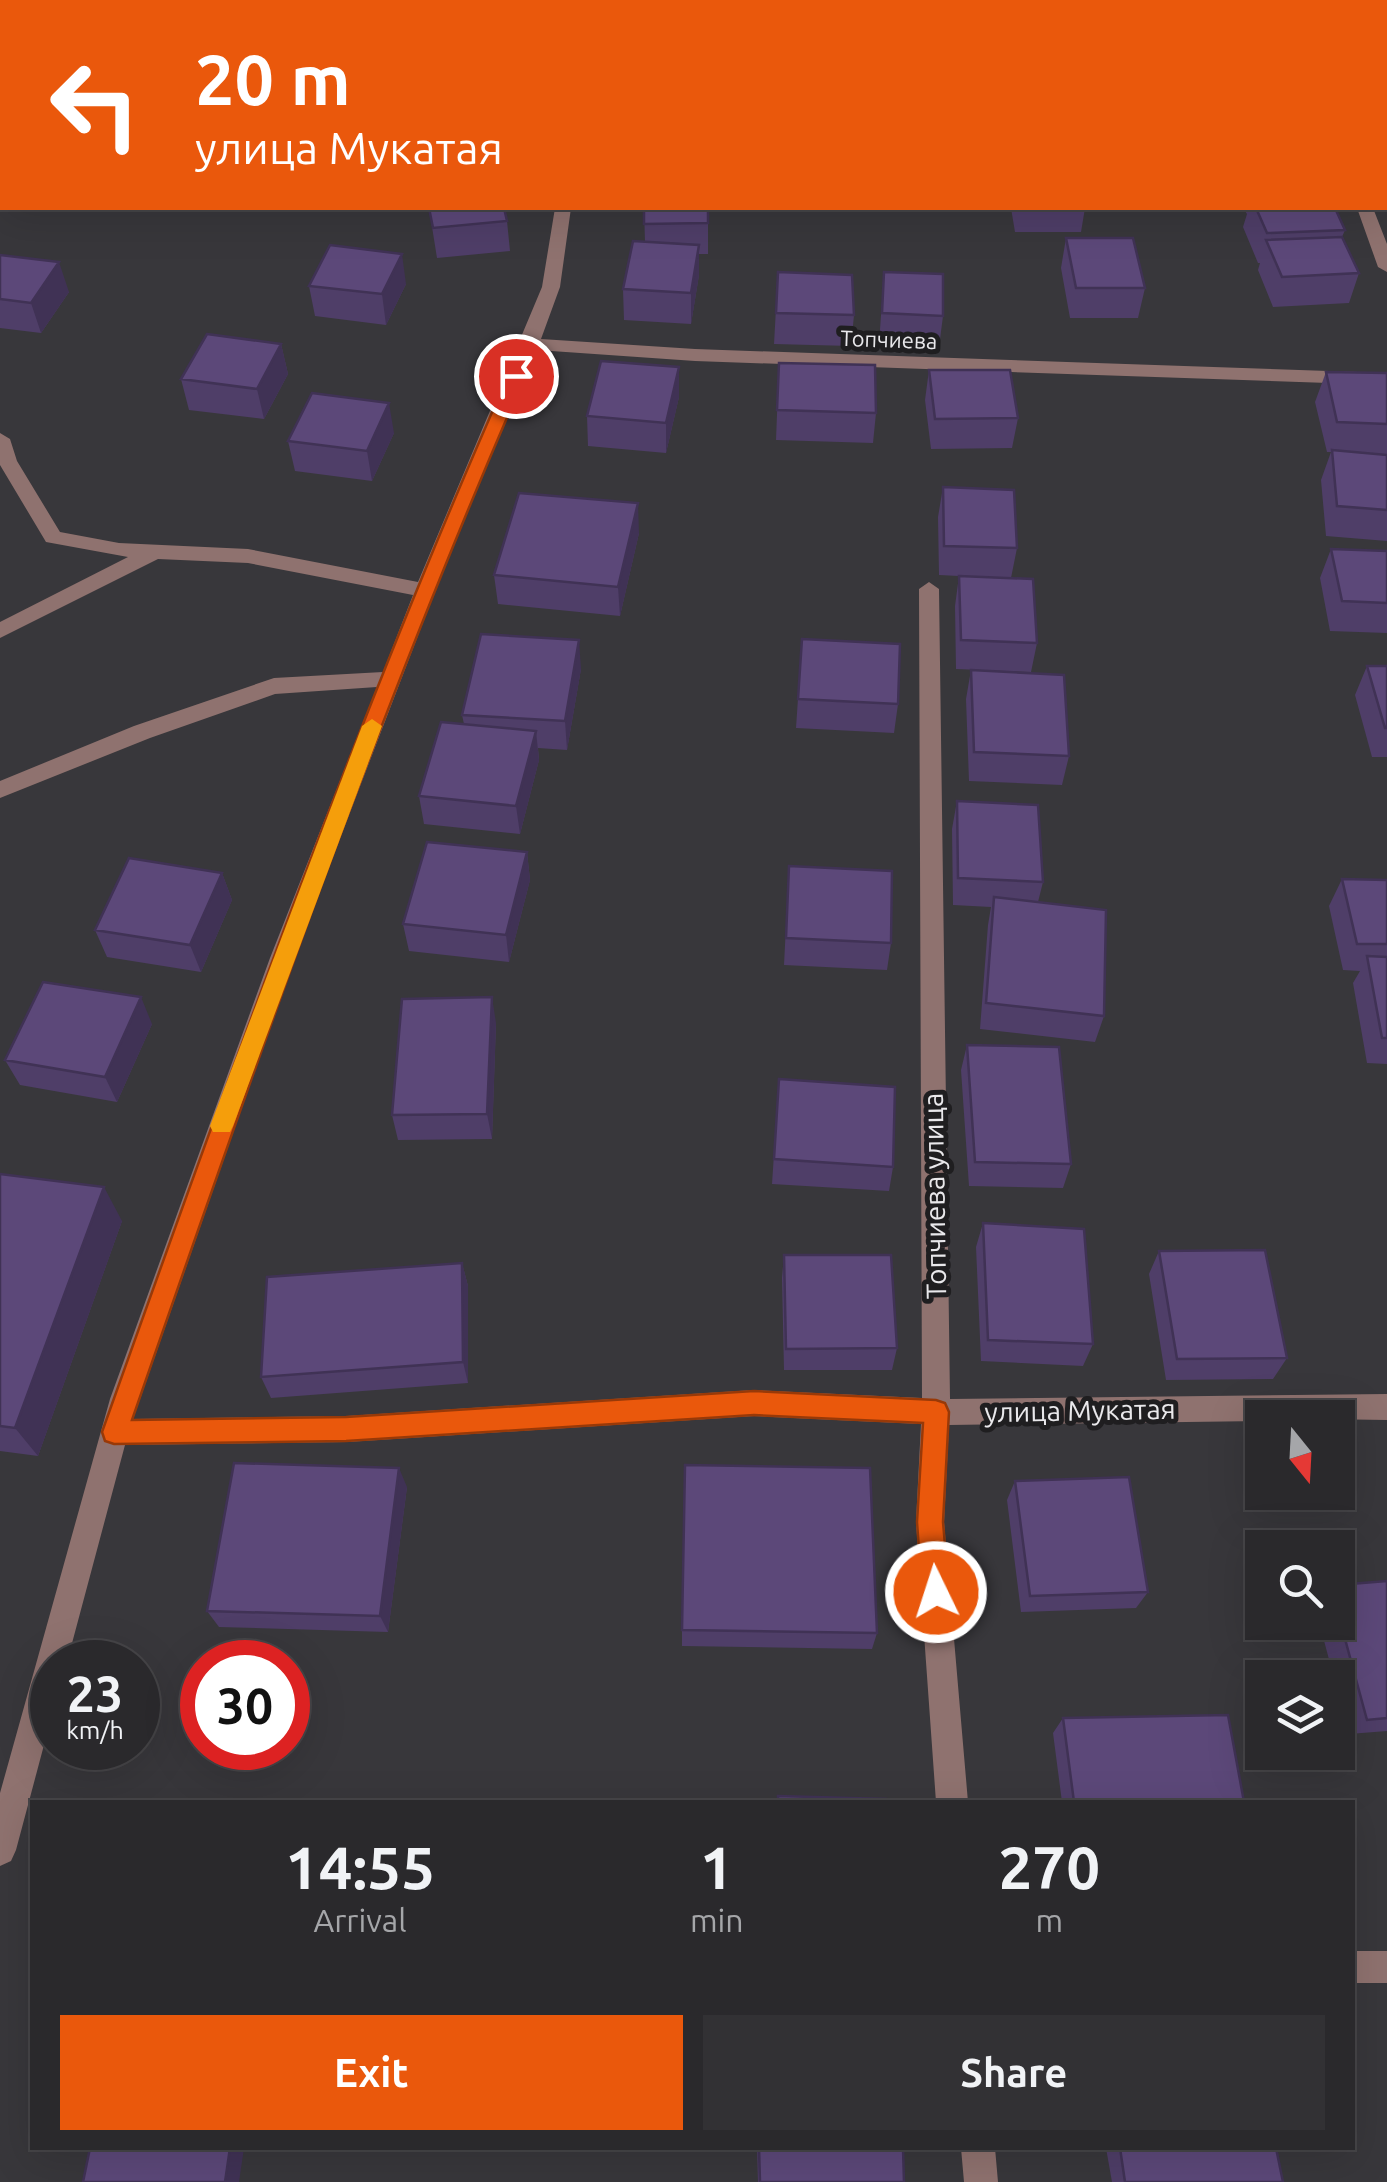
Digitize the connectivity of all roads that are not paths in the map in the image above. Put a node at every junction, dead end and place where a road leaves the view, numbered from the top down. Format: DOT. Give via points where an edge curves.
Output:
graph roads {
  1 [pos="563,210"];
  2 [pos="1366,210"];
  3 [pos="1387,267"];
  4 [pos="530,344"];
  5 [pos="1387,378"];
  6 [pos="0,439"];
  7 [pos="155,552"];
  8 [pos="929,588"];
  9 [pos="424,590"];
  10 [pos="0,630"];
  11 [pos="390,679"];
  12 [pos="0,790"];
  13 [pos="1387,1406"];
  14 [pos="936,1412"];
  15 [pos="114,1432"];
  16 [pos="952,1800"];
  17 [pos="0,1850"];
  18 [pos="1355,1967"];
  19 [pos="1387,1967"];
  20 [pos="978,2150"];
  21 [pos="981,2182"];
  1 -- 4 [label="street" via="551,287"];
  2 -- 3 [label="street"];
  4 -- 5 [label="street, Топчиева"];
  4 -- 9 [label="street"];
  6 -- 7 [label="street" via="53,537"];
  7 -- 9 [label="street" via="248,556"];
  7 -- 10 [label="street"];
  8 -- 14 [label="street, Топчиева улица"];
  9 -- 11 [label="street"];
  11 -- 12 [label="street" via="274,686"];
  11 -- 15 [label="street" via="282,958"];
  13 -- 14 [label="street, улица Мукатая"];
  14 -- 15 [label="street, улица Мукатая" via="754,1403 346,1429"];
  14 -- 16 [label="street, Топчиева улица" via="930,1522"];
  15 -- 17 [label="street"];
  18 -- 19 [label="street"];
  20 -- 21 [label="street"];
}
